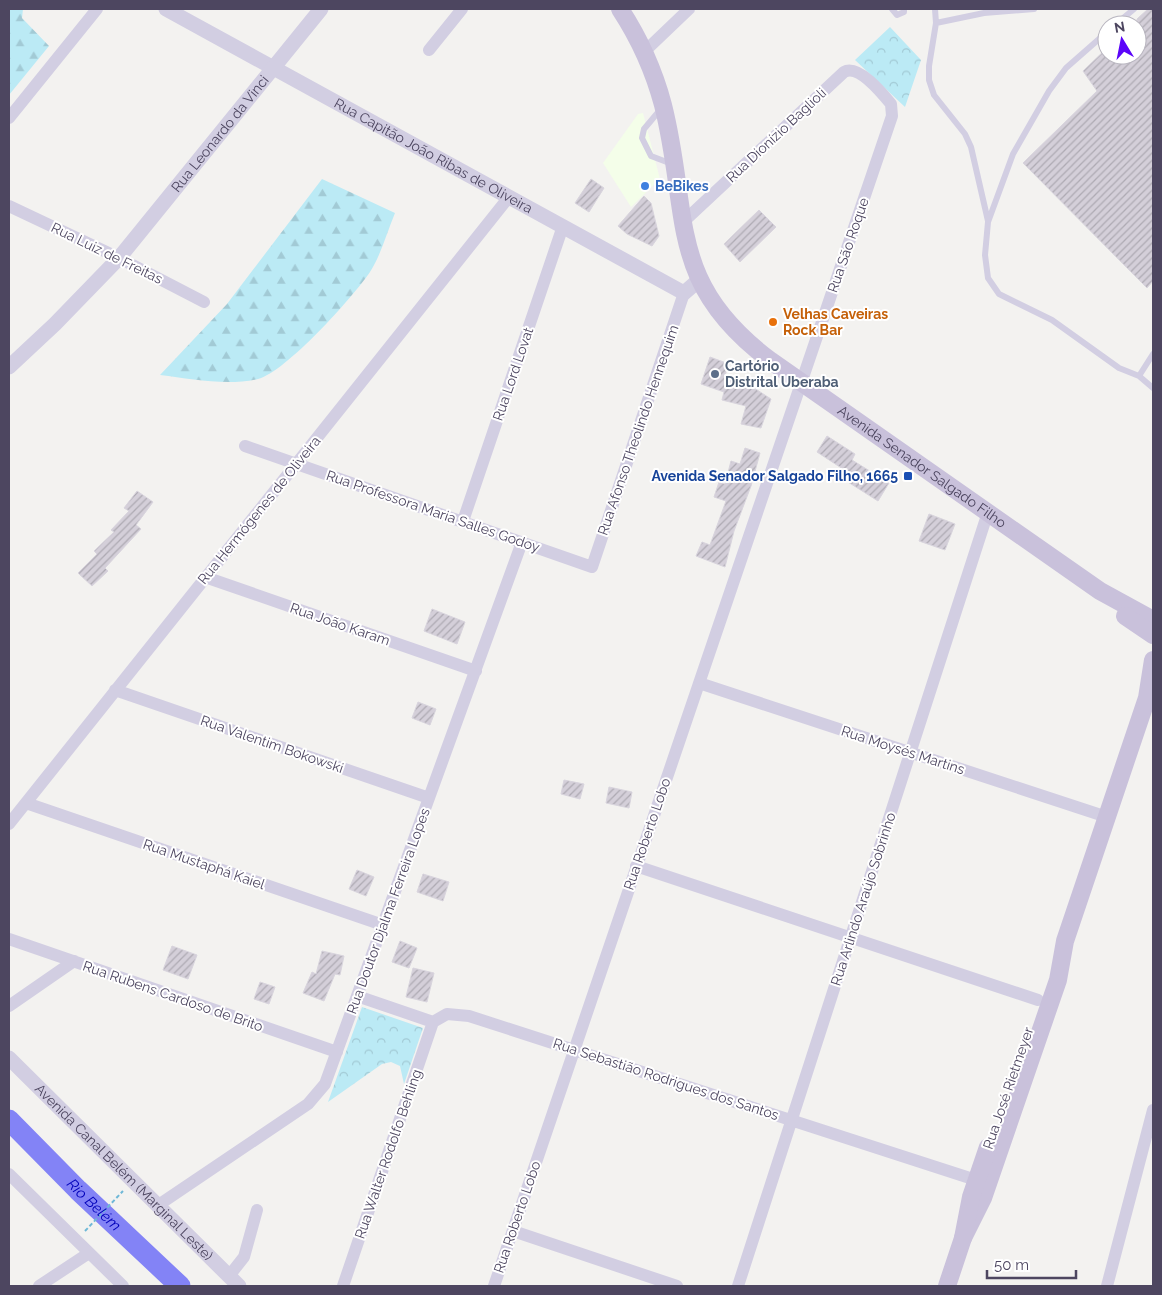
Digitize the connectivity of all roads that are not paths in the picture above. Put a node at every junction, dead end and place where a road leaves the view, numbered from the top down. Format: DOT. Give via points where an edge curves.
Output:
graph roads {
  1 [pos="97,9"];
  2 [pos="166,9"];
  3 [pos="321,9"];
  4 [pos="462,9"];
  5 [pos="620,9"];
  6 [pos="689,9"];
  7 [pos="892,9"];
  8 [pos="904,9"];
  9 [pos="935,9"];
  10 [pos="1034,9"];
  11 [pos="936,23"];
  12 [pos="1097,41"];
  13 [pos="428,50"];
  14 [pos="644,52"];
  15 [pos="273,68"];
  16 [pos="850,69"];
  17 [pos="663,106"];
  18 [pos="9,118"];
  19 [pos="673,164"];
  20 [pos="509,197"];
  21 [pos="9,206"];
  22 [pos="988,222"];
  23 [pos="682,224"];
  24 [pos="563,226"];
  25 [pos="119,258"];
  26 [pos="699,280"];
  27 [pos="684,293"];
  28 [pos="204,302"];
  29 [pos="1153,354"];
  30 [pos="9,367"];
  31 [pos="1139,376"];
  32 [pos="801,382"];
  33 [pos="1153,388"];
  34 [pos="245,446"];
  35 [pos="296,464"];
  36 [pos="988,512"];
  37 [pos="463,522"];
  38 [pos="522,542"];
  39 [pos="592,567"];
  40 [pos="205,577"];
  41 [pos="1100,591"];
  42 [pos="1153,620"];
  43 [pos="1153,635"];
  44 [pos="1153,660"];
  45 [pos="476,671"];
  46 [pos="699,682"];
  47 [pos="115,690"];
  48 [pos="1150,694"];
  49 [pos="910,752"];
  50 [pos="429,798"];
  51 [pos="26,803"];
  52 [pos="1107,817"];
  53 [pos="9,824"];
  54 [pos="636,866"];
  55 [pos="383,925"];
  56 [pos="850,938"];
  57 [pos="9,939"];
  58 [pos="1065,941"];
  59 [pos="74,961"];
  60 [pos="357,996"];
  61 [pos="1038,1000"];
  62 [pos="9,1006"];
  63 [pos="433,1022"];
  64 [pos="574,1050"];
  65 [pos="337,1052"];
  66 [pos="9,1058"];
  67 [pos="1153,1110"];
  68 [pos="792,1120"];
  69 [pos="9,1174"];
  70 [pos="976,1180"];
  71 [pos="158,1206"];
  72 [pos="257,1210"];
  73 [pos="513,1231"];
  74 [pos="963,1238"];
  75 [pos="89,1253"];
  76 [pos="234,1281"];
  77 [pos="40,1286"];
  78 [pos="123,1286"];
  79 [pos="343,1286"];
  80 [pos="494,1286"];
  81 [pos="677,1286"];
  82 [pos="738,1286"];
  83 [pos="948,1286"];
  84 [pos="1107,1286"];
  1 -- 18 [label="street"];
  2 -- 15 [label="street, Rua Capitão João Ribas de Oliveira"];
  3 -- 15 [label="street, Rua Leonardo da Vinci"];
  4 -- 13 [label="street"];
  5 -- 14 [label="main road, Avenida Senador Salgado Filho"];
  6 -- 14 [label="street"];
  7 -- 8 [label="lane" via="897,15"];
  9 -- 11 [label="lane"];
  10 -- 11 [label="lane" via="984,13"];
  11 -- 22 [label="lane" via="929,80 934,95 971,147"];
  12 -- 22 [label="lane" via="1066,68 1049,91 1013,154"];
  14 -- 17 [label="main road, Avenida Senador Salgado Filho"];
  15 -- 20 [label="street, Rua Capitão João Ribas de Oliveira"];
  15 -- 25 [label="street, Rua Leonardo da Vinci"];
  16 -- 23 [label="street, Rua Dionízio Baglioli"];
  16 -- 32 [label="street, Rua São Roque" via="858,72 893,108 892,116"];
  17 -- 19 [label="main road, Avenida Senador Salgado Filho"];
  17 -- 19 [label="lane" via="644,129 642,138 651,156"];
  19 -- 23 [label="main road, Avenida Senador Salgado Filho"];
  20 -- 24 [label="street, Rua Capitão João Ribas de Oliveira"];
  20 -- 35 [label="street, Rua Hermógenes de Oliveira"];
  21 -- 25 [label="street, Rua Luiz de Freitas"];
  22 -- 31 [label="lane" via="985,255 988,278 999,294 1052,320 1119,368"];
  23 -- 26 [label="main road, Avenida Senador Salgado Filho"];
  24 -- 27 [label="street, Rua Capitão João Ribas de Oliveira"];
  24 -- 37 [label="street, Rua Lord Lovat"];
  25 -- 28 [label="street, Rua Luiz de Freitas"];
  25 -- 30 [label="street, Rua Leonardo da Vinci"];
  26 -- 27 [label="street"];
  26 -- 32 [label="main road, Avenida Senador Salgado Filho" via="731,327"];
  27 -- 39 [label="street, Rua Afonso Theolindo Hennequim"];
  29 -- 31 [label="lane"];
  31 -- 33 [label="lane"];
  32 -- 36 [label="main road, Avenida Senador Salgado Filho"];
  32 -- 46 [label="street, Rua Roberto Lobo"];
  34 -- 35 [label="street, Rua Professora Maria Salles Godoy"];
  35 -- 37 [label="street, Rua Professora Maria Salles Godoy"];
  35 -- 40 [label="street, Rua Hermógenes de Oliveira"];
  36 -- 41 [label="main road, Avenida Senador Salgado Filho"];
  36 -- 49 [label="street, Rua Arlindo Araújo Sobrinho"];
  37 -- 38 [label="street, Rua Professora Maria Salles Godoy"];
  38 -- 39 [label="street, Rua Professora Maria Salles Godoy"];
  38 -- 45 [label="street, Rua Doutor Djalma Ferreira Lopes"];
  40 -- 45 [label="street, Rua João Karam"];
  40 -- 47 [label="street, Rua Hermógenes de Oliveira"];
  41 -- 42 [label="main road, Avenida Senador Salgado Filho"];
  41 -- 43 [label="main road, Avenida Senador Salgado Filho" via="1119,611"];
  44 -- 48 [label="main road, Rua José Rietmeyer"];
  45 -- 50 [label="street, Rua Doutor Djalma Ferreira Lopes"];
  46 -- 49 [label="street, Rua Moysés Martins"];
  46 -- 54 [label="street, Rua Roberto Lobo"];
  47 -- 50 [label="street, Rua Valentim Bokowski"];
  47 -- 51 [label="street, Rua Hermógenes de Oliveira"];
  48 -- 52 [label="main road, Rua José Rietmeyer"];
  49 -- 52 [label="street, Rua Moysés Martins"];
  49 -- 56 [label="street, Rua Arlindo Araújo Sobrinho"];
  50 -- 55 [label="street, Rua Doutor Djalma Ferreira Lopes"];
  51 -- 53 [label="street, Rua Hermógenes de Oliveira"];
  51 -- 55 [label="street, Rua Mustaphá Kaiel"];
  52 -- 58 [label="main road, Rua José Rietmeyer"];
  54 -- 56 [label="street"];
  54 -- 64 [label="street, Rua Roberto Lobo"];
  55 -- 60 [label="street, Rua Doutor Djalma Ferreira Lopes"];
  56 -- 61 [label="street"];
  56 -- 68 [label="street, Rua Arlindo Araújo Sobrinho"];
  57 -- 59 [label="street, Rua Rubens Cardoso de Brito"];
  58 -- 61 [label="main road, Rua José Rietmeyer" via="1047,974"];
  58 -- 74 [label="main road, Rua José Rietmeyer" via="1059,975 983,1198"];
  59 -- 62 [label="street"];
  59 -- 65 [label="street, Rua Rubens Cardoso de Brito"];
  60 -- 63 [label="street"];
  60 -- 65 [label="street, Rua Doutor Djalma Ferreira Lopes"];
  61 -- 70 [label="main road, Rua José Rietmeyer"];
  63 -- 64 [label="street, Rua Sebastião Rodrigues dos Santos" via="447,1014 469,1016"];
  63 -- 79 [label="street, Rua Walter Rodolfo Behling"];
  64 -- 68 [label="street, Rua Sebastião Rodrigues dos Santos"];
  64 -- 73 [label="street, Rua Roberto Lobo"];
  65 -- 71 [label="street, Rua Doutor Djalma Ferreira Lopes" via="325,1084 312,1101"];
  66 -- 71 [label="street, Avenida Canal Belém (Marginal Leste)"];
  67 -- 84 [label="street"];
  68 -- 70 [label="street, Rua Sebastião Rodrigues dos Santos"];
  68 -- 82 [label="street, Rua Arlindo Araújo Sobrinho"];
  69 -- 75 [label="street"];
  70 -- 74 [label="main road, Rua José Rietmeyer"];
  71 -- 76 [label="street, Avenida Canal Belém (Marginal Leste)"];
  72 -- 76 [label="street"];
  73 -- 80 [label="street, Rua Roberto Lobo"];
  73 -- 81 [label="street"];
  74 -- 83 [label="main road, Rua José Rietmeyer"];
  75 -- 77 [label="street"];
  75 -- 78 [label="street"];
}
